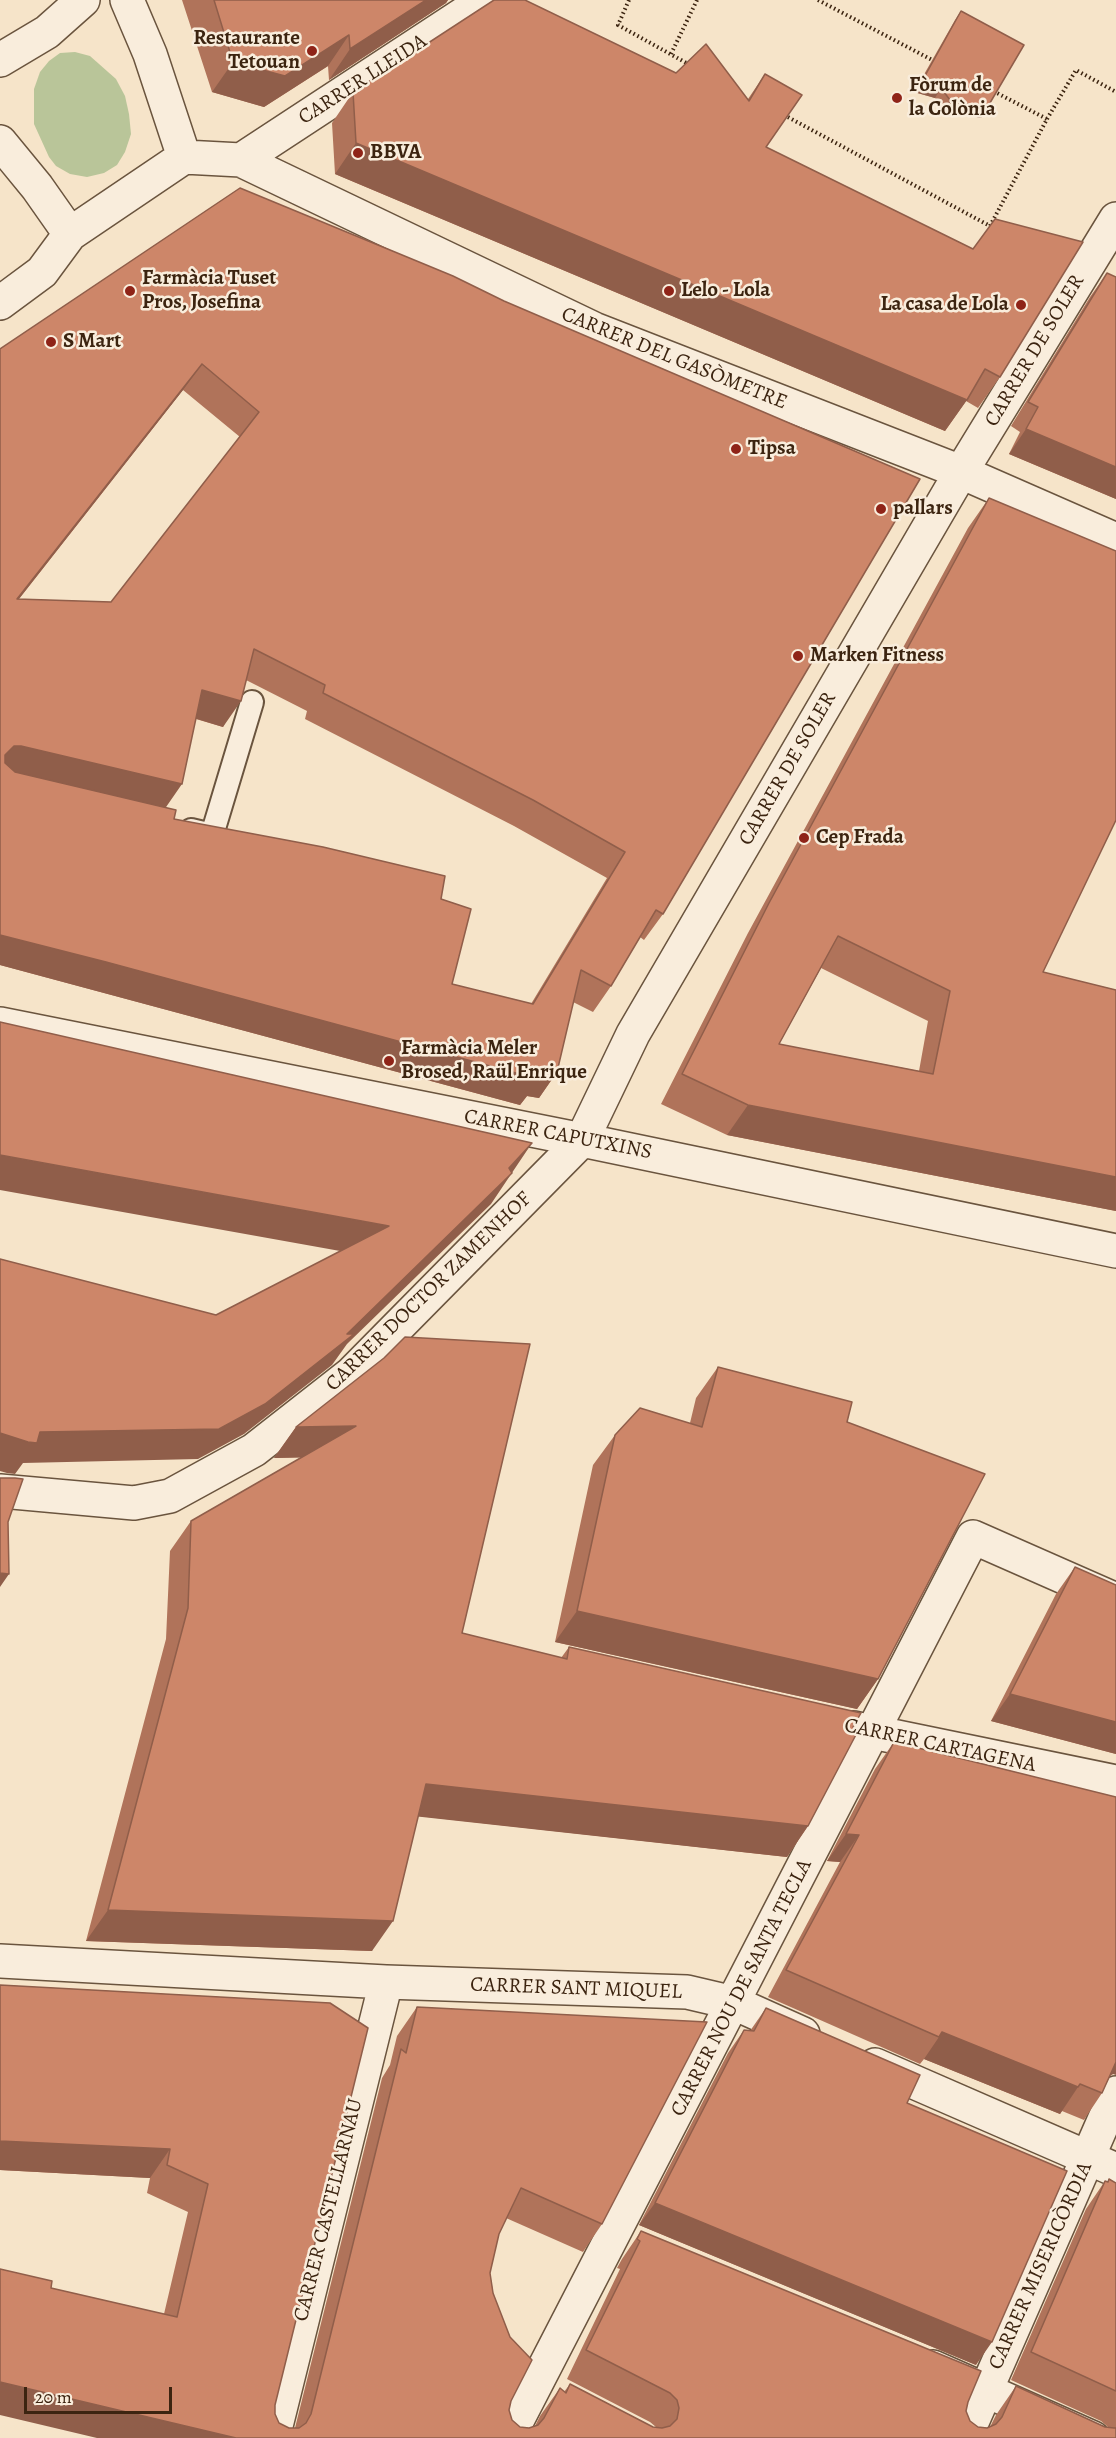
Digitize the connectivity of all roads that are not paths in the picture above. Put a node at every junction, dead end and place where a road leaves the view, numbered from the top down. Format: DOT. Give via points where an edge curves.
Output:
graph roads {
  1 [pos="83,0"];
  2 [pos="128,0"];
  3 [pos="485,0"];
  4 [pos="0,60"];
  5 [pos="0,142"];
  6 [pos="184,157"];
  7 [pos="240,160"];
  8 [pos="1116,219"];
  9 [pos="70,234"];
  10 [pos="0,303"];
  11 [pos="961,472"];
  12 [pos="1116,540"];
  13 [pos="252,702"];
  14 [pos="168,824"];
  15 [pos="0,1024"];
  16 [pos="582,1140"];
  17 [pos="1116,1251"];
  18 [pos="0,1491"];
  19 [pos="1116,1600"];
  20 [pos="828,1722"];
  21 [pos="873,1732"];
  22 [pos="1116,1782"];
  23 [pos="0,1961"];
  24 [pos="386,1982"];
  25 [pos="734,2003"];
  26 [pos="1116,2093"];
  27 [pos="1102,2164"];
  28 [pos="612,2235"];
  29 [pos="646,2249"];
  30 [pos="910,2358"];
  31 [pos="536,2384"];
  32 [pos="987,2390"];
  33 [pos="567,2400"];
  34 [pos="273,2438"];
  35 [pos="508,2438"];
  36 [pos="965,2438"];
  37 [pos="1093,2438"];
  1 -- 4 [label="street" via="47,32"];
  2 -- 6 [label="street"];
  3 -- 7 [label="street, CARRER LLEIDA"];
  5 -- 9 [label="street"];
  6 -- 7 [label="street"];
  6 -- 9 [label="street"];
  7 -- 11 [label="street, CARRER DEL GASÒMETRE" via="594,329"];
  8 -- 11 [label="street, CARRER DE SOLER"];
  9 -- 10 [label="street" via="42,272"];
  11 -- 12 [label="street, CARRER DEL GASÒMETRE"];
  11 -- 16 [label="street, CARRER DE SOLER" via="633,1034"];
  13 -- 14 [label="lane" via="212,835"];
  15 -- 16 [label="street, CARRER CAPUTXINS"];
  16 -- 17 [label="street, CARRER CAPUTXINS"];
  16 -- 18 [label="street, CARRER DOCTOR ZAMENHOF" via="351,1374 254,1450 171,1496 134,1503"];
  19 -- 21 [label="street, CARRER NOU DE SANTA TECLA" via="973,1537"];
  20 -- 21 [label="street, CARRER CARTAGENA"];
  21 -- 22 [label="street, CARRER CARTAGENA"];
  21 -- 25 [label="street, CARRER NOU DE SANTA TECLA"];
  23 -- 24 [label="street, CARRER SANT MIQUEL"];
  24 -- 25 [label="street, CARRER SANT MIQUEL" via="687,1992"];
  24 -- 34 [label="street, CARRER CASTELLARNAU"];
  25 -- 27 [label="street, CARRER SANT MIQUEL"];
  25 -- 28 [label="street, CARRER NOU DE SANTA TECLA"];
  26 -- 27 [label="street, CARRER MISERICÒRDIA"];
  27 -- 32 [label="street, CARRER MISERICÒRDIA"];
  28 -- 29 [label="street"];
  28 -- 31 [label="street, CARRER NOU DE SANTA TECLA"];
  30 -- 32 [label="street"];
  31 -- 33 [label="street"];
  31 -- 35 [label="street, CARRER NOU DE SANTA TECLA"];
  32 -- 36 [label="street, CARRER MISERICÒRDIA"];
  32 -- 37 [label="street"];
}
